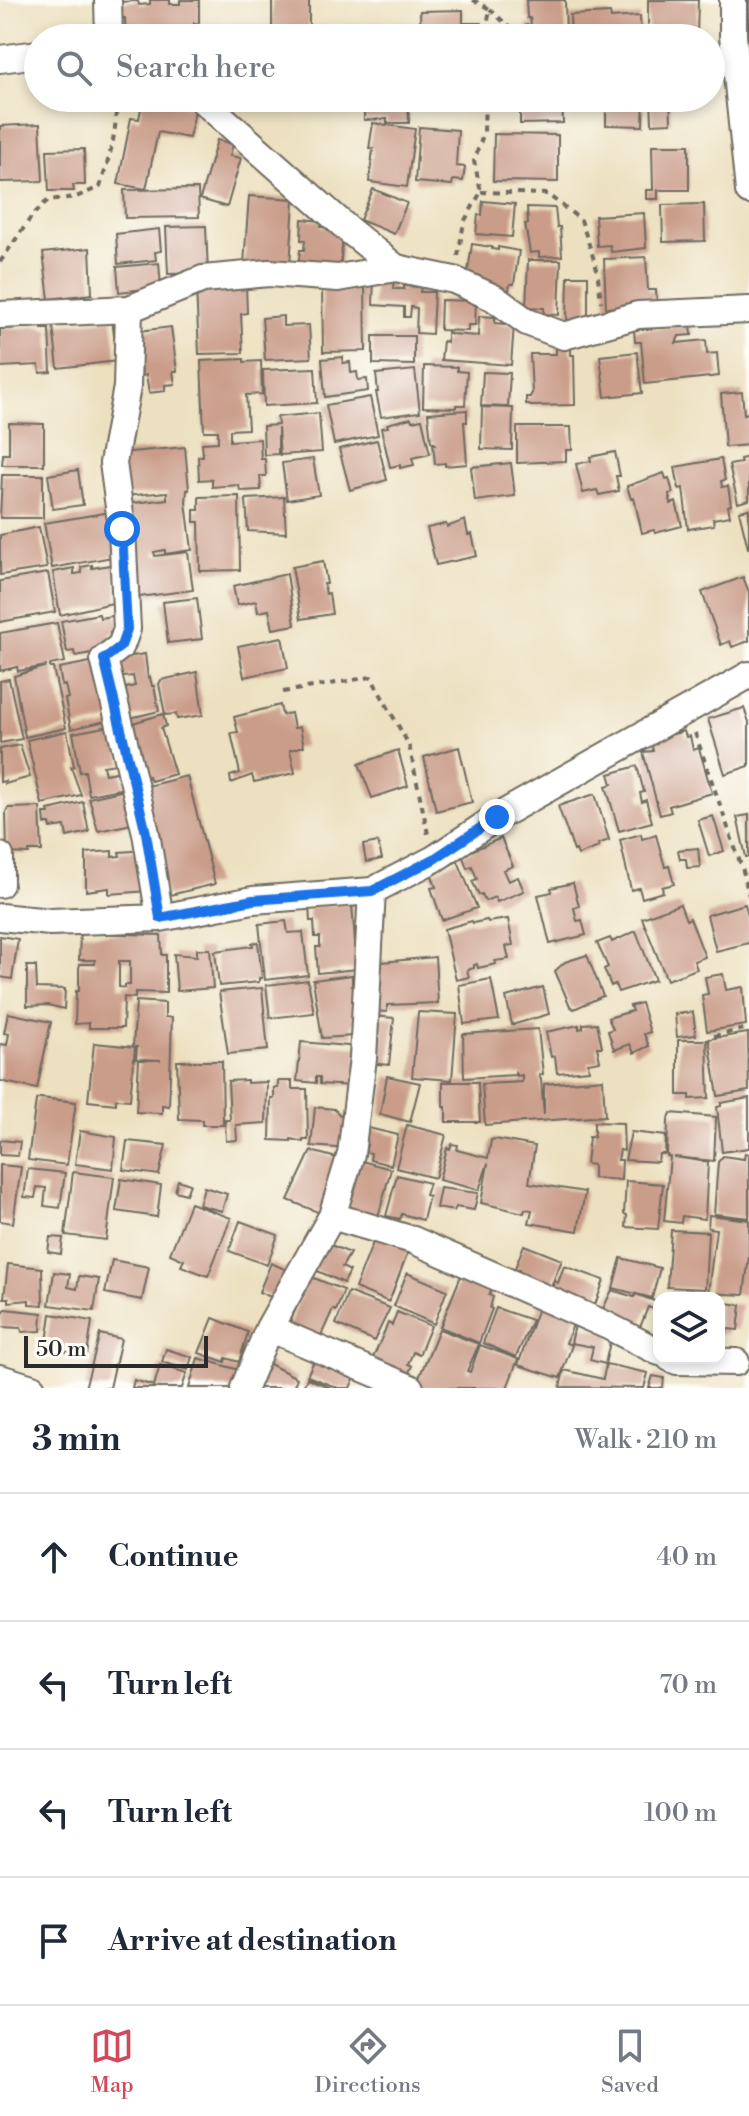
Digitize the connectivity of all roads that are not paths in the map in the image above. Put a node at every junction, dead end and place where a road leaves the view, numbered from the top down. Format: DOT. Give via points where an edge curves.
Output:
graph roads {
  1 [pos="108,0"];
  2 [pos="733,0"];
  3 [pos="109,24"];
  4 [pos="24,56"];
  5 [pos="0,59"];
  6 [pos="216,112"];
  7 [pos="749,191"];
  8 [pos="396,268"];
  9 [pos="129,309"];
  10 [pos="749,310"];
  11 [pos="0,315"];
  12 [pos="749,675"];
  13 [pos="0,856"];
  14 [pos="0,884"];
  15 [pos="372,891"];
  16 [pos="0,917"];
  17 [pos="160,918"];
  18 [pos="332,1216"];
  19 [pos="269,1328"];
  20 [pos="653,1349"];
  21 [pos="725,1362"];
  22 [pos="736,1362"];
  23 [pos="0,1378"];
  24 [pos="32,1388"];
  25 [pos="244,1388"];
  26 [pos="410,1388"];
  1 -- 3 [label="street"];
  2 -- 7 [label="street"];
  4 -- 5 [label="street"];
  6 -- 8 [label="street"];
  8 -- 9 [label="street" via="338,278 269,273 203,279"];
  8 -- 10 [label="street" via="454,280 494,298 527,322 564,336 638,315"];
  9 -- 11 [label="street"];
  9 -- 17 [label="street" via="127,387 113,463 127,629 121,646 104,659 146,833"];
  12 -- 15 [label="street"];
  13 -- 14 [label="street"];
  15 -- 17 [label="street" via="253,900"];
  15 -- 18 [label="street" via="362,1071 351,1154"];
  16 -- 17 [label="street" via="50,922"];
  18 -- 19 [label="street"];
  18 -- 20 [label="street" via="413,1240"];
  19 -- 25 [label="street"];
  19 -- 26 [label="street"];
  21 -- 22 [label="street"];
  23 -- 24 [label="street"];
}
